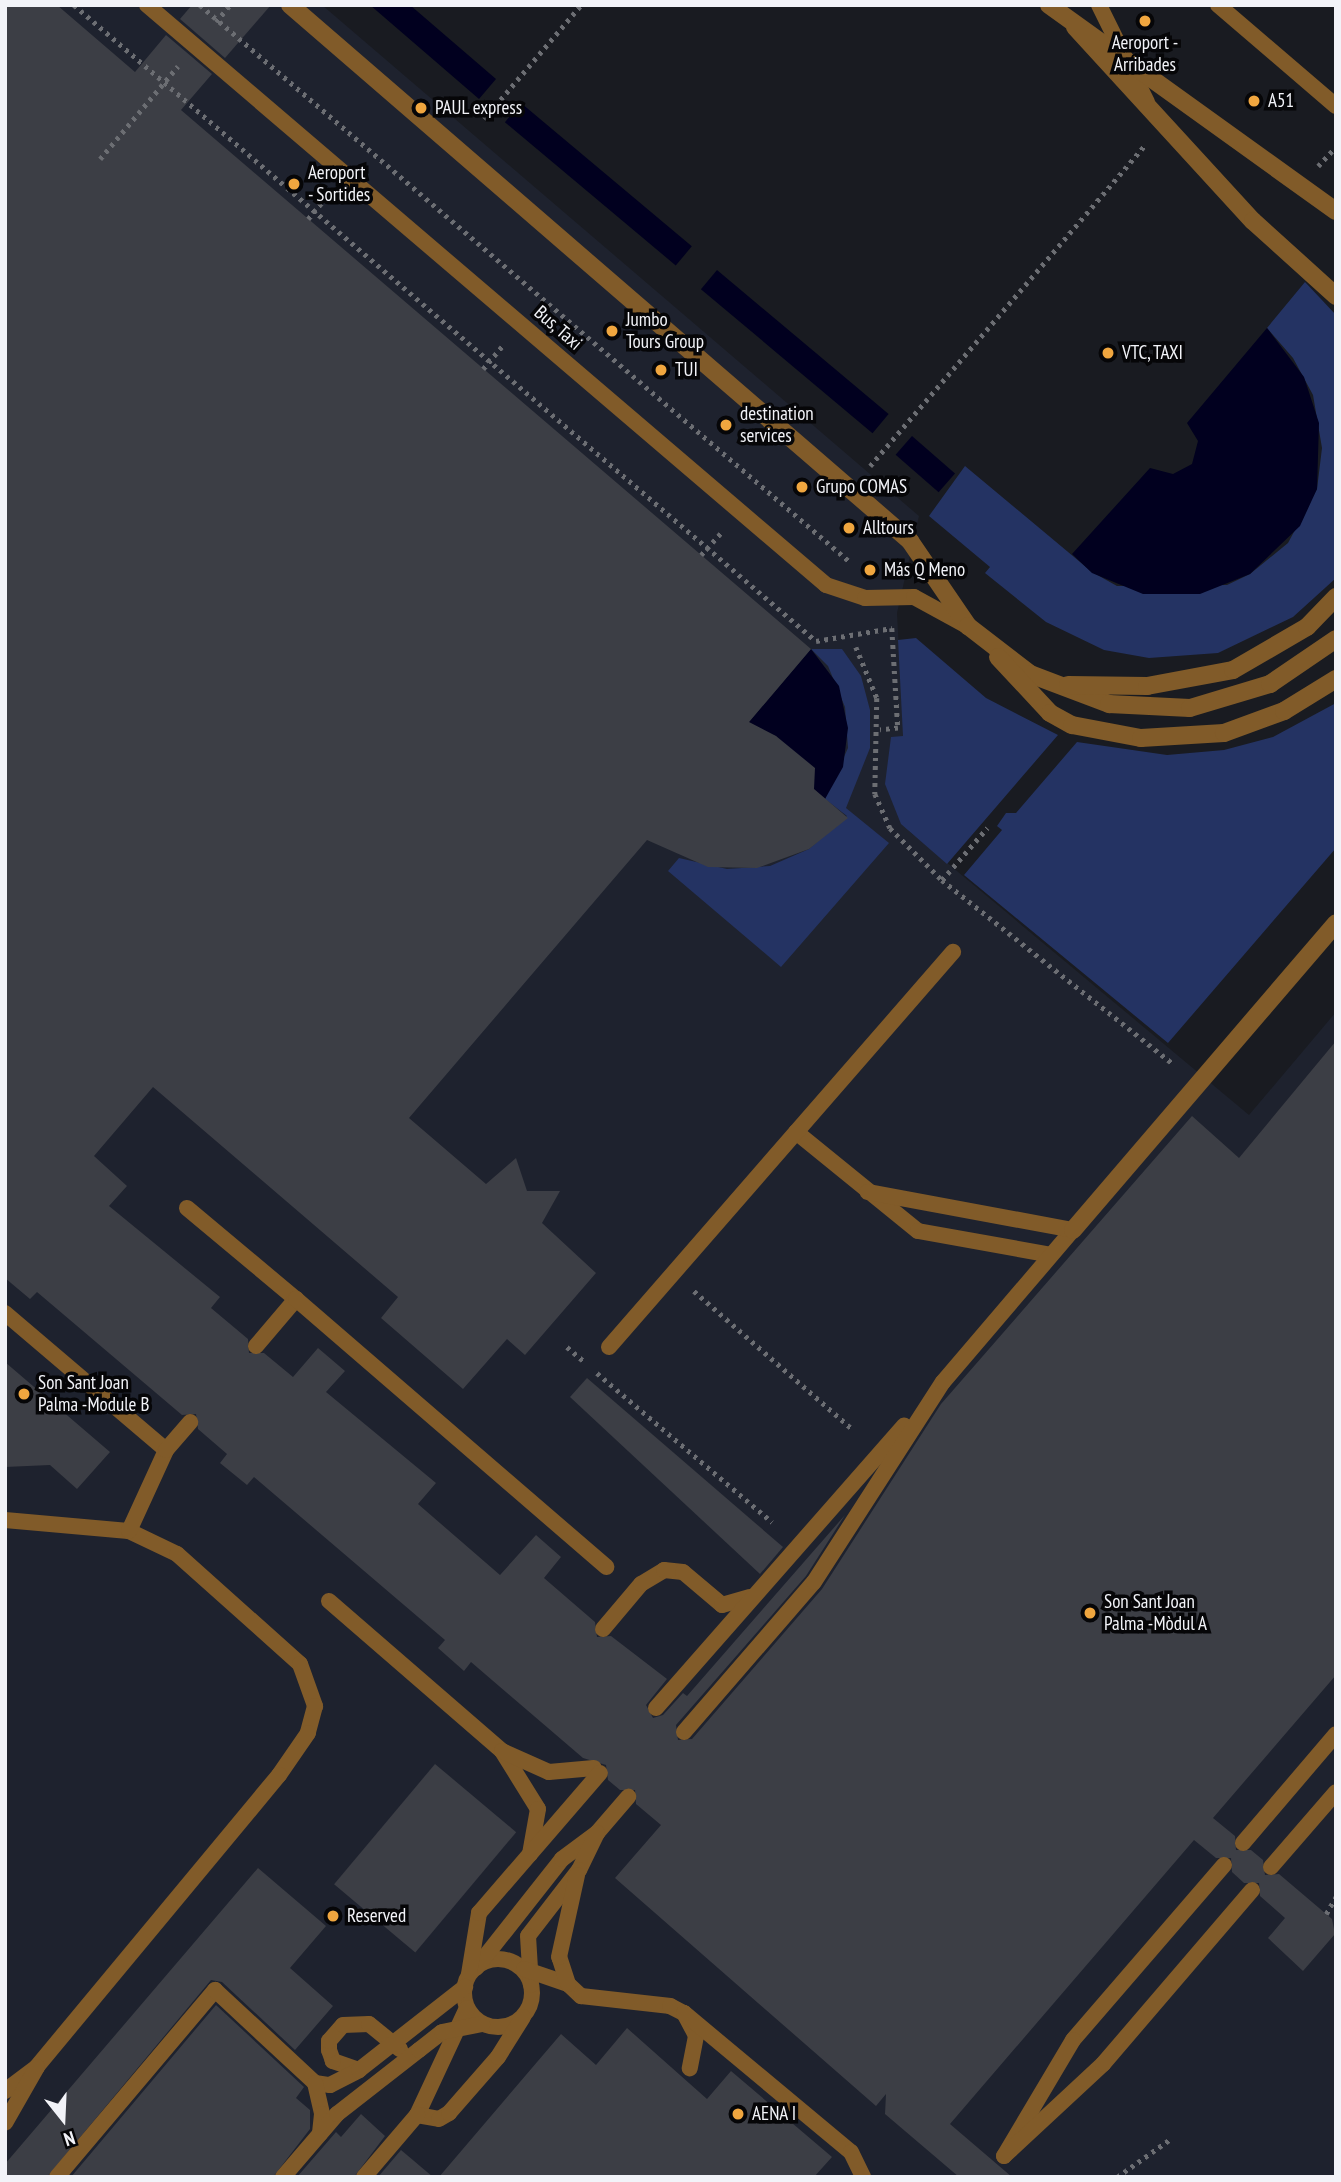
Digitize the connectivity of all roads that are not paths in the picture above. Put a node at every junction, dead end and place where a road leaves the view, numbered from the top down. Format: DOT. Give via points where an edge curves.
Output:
graph roads {
  1 [pos="147,5"];
  2 [pos="290,5"];
  3 [pos="1049,5"];
  4 [pos="1100,5"];
  5 [pos="1218,5"];
  6 [pos="1075,27"];
  7 [pos="1131,66"];
  8 [pos="1336,106"];
  9 [pos="1151,111"];
  10 [pos="1336,211"];
  11 [pos="1336,296"];
  12 [pos="1336,597"];
  13 [pos="968,626"];
  14 [pos="983,637"];
  15 [pos="1336,639"];
  16 [pos="1030,674"];
  17 [pos="1336,678"];
  18 [pos="1336,923"];
  19 [pos="953,952"];
  20 [pos="796,1132"];
  21 [pos="867,1192"];
  22 [pos="187,1208"];
  23 [pos="1073,1230"];
  24 [pos="1051,1255"];
  25 [pos="296,1299"];
  26 [pos="5,1313"];
  27 [pos="256,1346"];
  28 [pos="609,1347"];
  29 [pos="943,1382"];
  30 [pos="190,1422"];
  31 [pos="166,1450"];
  32 [pos="5,1520"];
  33 [pos="129,1531"];
  34 [pos="606,1567"];
  35 [pos="752,1596"];
  36 [pos="328,1601"];
  37 [pos="603,1629"];
  38 [pos="656,1708"];
  39 [pos="684,1732"];
  40 [pos="1336,1734"];
  41 [pos="502,1751"];
  42 [pos="1336,1792"];
  43 [pos="628,1797"];
  44 [pos="597,1833"];
  45 [pos="1243,1843"];
  46 [pos="530,1854"];
  47 [pos="1224,1865"];
  48 [pos="1271,1867"];
  49 [pos="579,1870"];
  50 [pos="1252,1890"];
  51 [pos="527,1975"];
  52 [pos="470,1977"];
  53 [pos="568,1984"];
  54 [pos="467,2008"];
  55 [pos="684,2013"];
  56 [pos="523,2017"];
  57 [pos="482,2024"];
  58 [pos="462,2026"];
  59 [pos="393,2045"];
  60 [pos="419,2050"];
  61 [pos="37,2067"];
  62 [pos="690,2068"];
  63 [pos="359,2070"];
  64 [pos="314,2083"];
  65 [pos="5,2091"];
  66 [pos="417,2115"];
  67 [pos="5,2123"];
  68 [pos="320,2134"];
  69 [pos="57,2177"];
  70 [pos="283,2177"];
  71 [pos="364,2177"];
  72 [pos="863,2177"];
  1 -- 13 [label="lane, Bus, Taxi" via="827,585 865,598 914,597"];
  2 -- 13 [label="street" via="910,541"];
  3 -- 6 [label="street"];
  4 -- 7 [label="lane"];
  5 -- 8 [label="lane"];
  6 -- 7 [label="street"];
  6 -- 9 [label="street"];
  7 -- 9 [label="lane"];
  7 -- 10 [label="street"];
  9 -- 11 [label="street" via="1253,221"];
  12 -- 16 [label="street" via="1307,627 1271,653 1194,680 1071,685"];
  13 -- 14 [label="street"];
  14 -- 16 [label="street"];
  14 -- 17 [label="street" via="1021,688 1050,713 1072,724 1141,738 1224,733 1284,711"];
  15 -- 16 [label="street" via="1270,684 1190,708 1109,704"];
  18 -- 23 [label="street"];
  19 -- 20 [label="lane"];
  20 -- 21 [label="lane"];
  20 -- 28 [label="lane"];
  21 -- 23 [label="lane"];
  21 -- 24 [label="lane" via="918,1231"];
  22 -- 25 [label="lane"];
  23 -- 24 [label="lane"];
  24 -- 29 [label="lane"];
  25 -- 27 [label="lane"];
  25 -- 34 [label="lane"];
  26 -- 31 [label="lane"];
  29 -- 35 [label="lane"];
  29 -- 39 [label="lane" via="814,1582"];
  30 -- 31 [label="lane"];
  31 -- 33 [label="lane"];
  32 -- 33 [label="lane"];
  33 -- 61 [label="lane" via="177,1554 286,1649 307,1678 313,1720 279,1775"];
  35 -- 37 [label="lane" via="722,1605 683,1572 664,1570 641,1584"];
  35 -- 38 [label="lane"];
  36 -- 41 [label="lane"];
  40 -- 45 [label="lane"];
  41 -- 46 [label="lane" via="538,1809"];
  41 -- 46 [label="lane" via="549,1772 597,1770"];
  42 -- 48 [label="lane"];
  43 -- 44 [label="lane"];
  44 -- 49 [label="lane"];
  44 -- 52 [label="lane" via="562,1859"];
  46 -- 52 [label="lane" via="479,1913"];
  47 -- 50 [label="lane" via="1073,2040 1001,2160 1103,2064"];
  49 -- 51 [label="lane" via="528,1936"];
  49 -- 53 [label="lane" via="559,1957"];
  51 -- 52 [label="lane" via="497,1960"];
  51 -- 53 [label="lane"];
  51 -- 56 [label="lane" via="533,1997"];
  52 -- 54 [label="lane"];
  52 -- 59 [label="lane"];
  53 -- 55 [label="lane" via="597,2000 670,2006"];
  54 -- 57 [label="lane"];
  54 -- 58 [label="lane"];
  55 -- 62 [label="lane" via="696,2036"];
  55 -- 72 [label="lane" via="851,2152"];
  56 -- 57 [label="lane" via="504,2027"];
  56 -- 66 [label="lane" via="498,2057 449,2113 439,2119"];
  57 -- 58 [label="lane"];
  58 -- 60 [label="lane"];
  58 -- 66 [label="lane"];
  59 -- 60 [label="lane" via="404,2051"];
  59 -- 63 [label="lane"];
  59 -- 63 [label="lane" via="369,2024 343,2025 334,2032 329,2050 333,2061"];
  60 -- 68 [label="lane" via="337,2114"];
  61 -- 65 [label="lane"];
  61 -- 67 [label="lane"];
  63 -- 64 [label="lane" via="330,2085"];
  64 -- 68 [label="lane" via="322,2114"];
  64 -- 69 [label="lane" via="215,1990"];
  66 -- 71 [label="lane"];
  68 -- 70 [label="lane"];
}
